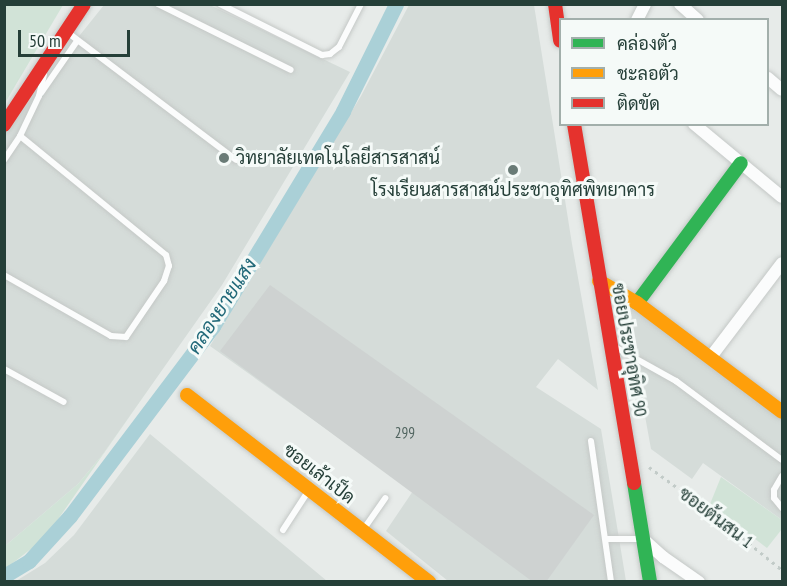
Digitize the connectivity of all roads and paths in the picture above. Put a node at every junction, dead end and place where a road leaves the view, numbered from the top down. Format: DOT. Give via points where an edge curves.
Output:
graph roads {
  1 [pos="84,4"];
  2 [pos="158,4"];
  3 [pos="219,4"];
  4 [pos="236,4"];
  5 [pos="361,4"];
  6 [pos="555,4"];
  7 [pos="645,4"];
  8 [pos="680,4"];
  9 [pos="231,10"];
  10 [pos="638,18"];
  11 [pos="696,18"];
  12 [pos="559,29"];
  13 [pos="72,36"];
  14 [pos="47,60"];
  15 [pos="291,70"];
  16 [pos="769,79"];
  17 [pos="783,90"];
  18 [pos="39,96"];
  19 [pos="4,125"];
  20 [pos="575,126"];
  21 [pos="696,126"];
  22 [pos="20,136"];
  23 [pos="4,160"];
  24 [pos="236,160"];
  25 [pos="741,163"];
  26 [pos="783,197"];
  27 [pos="783,263"];
  28 [pos="4,275"];
  29 [pos="598,281"];
  30 [pos="637,303"];
  31 [pos="609,344"];
  32 [pos="710,358"];
  33 [pos="4,369"];
  34 [pos="187,395"];
  35 [pos="64,402"];
  36 [pos="783,412"];
  37 [pos="591,441"];
  38 [pos="783,460"];
  39 [pos="649,467"];
  40 [pos="783,476"];
  41 [pos="309,489"];
  42 [pos="385,498"];
  43 [pos="783,508"];
  44 [pos="283,530"];
  45 [pos="362,531"];
  46 [pos="606,539"];
  47 [pos="643,539"];
  48 [pos="783,570"];
  49 [pos="429,582"];
  50 [pos="611,582"];
  51 [pos="650,582"];
  52 [pos="699,582"];
  1 -- 13 [label="street"];
  2 -- 15 [label="lane"];
  3 -- 9 [label="lane"];
  4 -- 9 [label="lane"];
  5 -- 9 [label="lane" via="339,47 322,55"];
  6 -- 12 [label="street"];
  7 -- 10 [label="street"];
  8 -- 11 [label="street"];
  13 -- 14 [label="street"];
  13 -- 18 [label="lane"];
  13 -- 24 [label="lane"];
  14 -- 18 [label="lane"];
  14 -- 19 [label="street"];
  16 -- 17 [label="street"];
  18 -- 22 [label="lane"];
  20 -- 29 [label="street, ซอยประชาอุทิศ 90"];
  21 -- 25 [label="street"];
  22 -- 23 [label="lane"];
  22 -- 28 [label="lane" via="165,255 170,266 126,337 111,336"];
  25 -- 26 [label="street"];
  25 -- 30 [label="street"];
  27 -- 32 [label="street"];
  29 -- 30 [label="street"];
  29 -- 31 [label="street, ซอยประชาอุทิศ 90"];
  30 -- 32 [label="street"];
  31 -- 38 [label="lane" via="676,381"];
  31 -- 47 [label="street, ซอยประชาอุทิศ 90"];
  32 -- 36 [label="street"];
  33 -- 35 [label="lane"];
  34 -- 41 [label="street, ซอยเล้าเป็ด"];
  37 -- 46 [label="lane"];
  39 -- 48 [label="path, ซอยต้นสน 1"];
  40 -- 43 [label="lane" via="774,490 774,498"];
  41 -- 44 [label="lane"];
  41 -- 45 [label="street, ซอยเล้าเป็ด"];
  42 -- 45 [label="lane"];
  45 -- 49 [label="street, ซอยเล้าเป็ด"];
  46 -- 47 [label="lane"];
  46 -- 50 [label="lane"];
  47 -- 51 [label="street, ซอยประชาอุทิศ 90"];
  47 -- 52 [label="street"];
}
